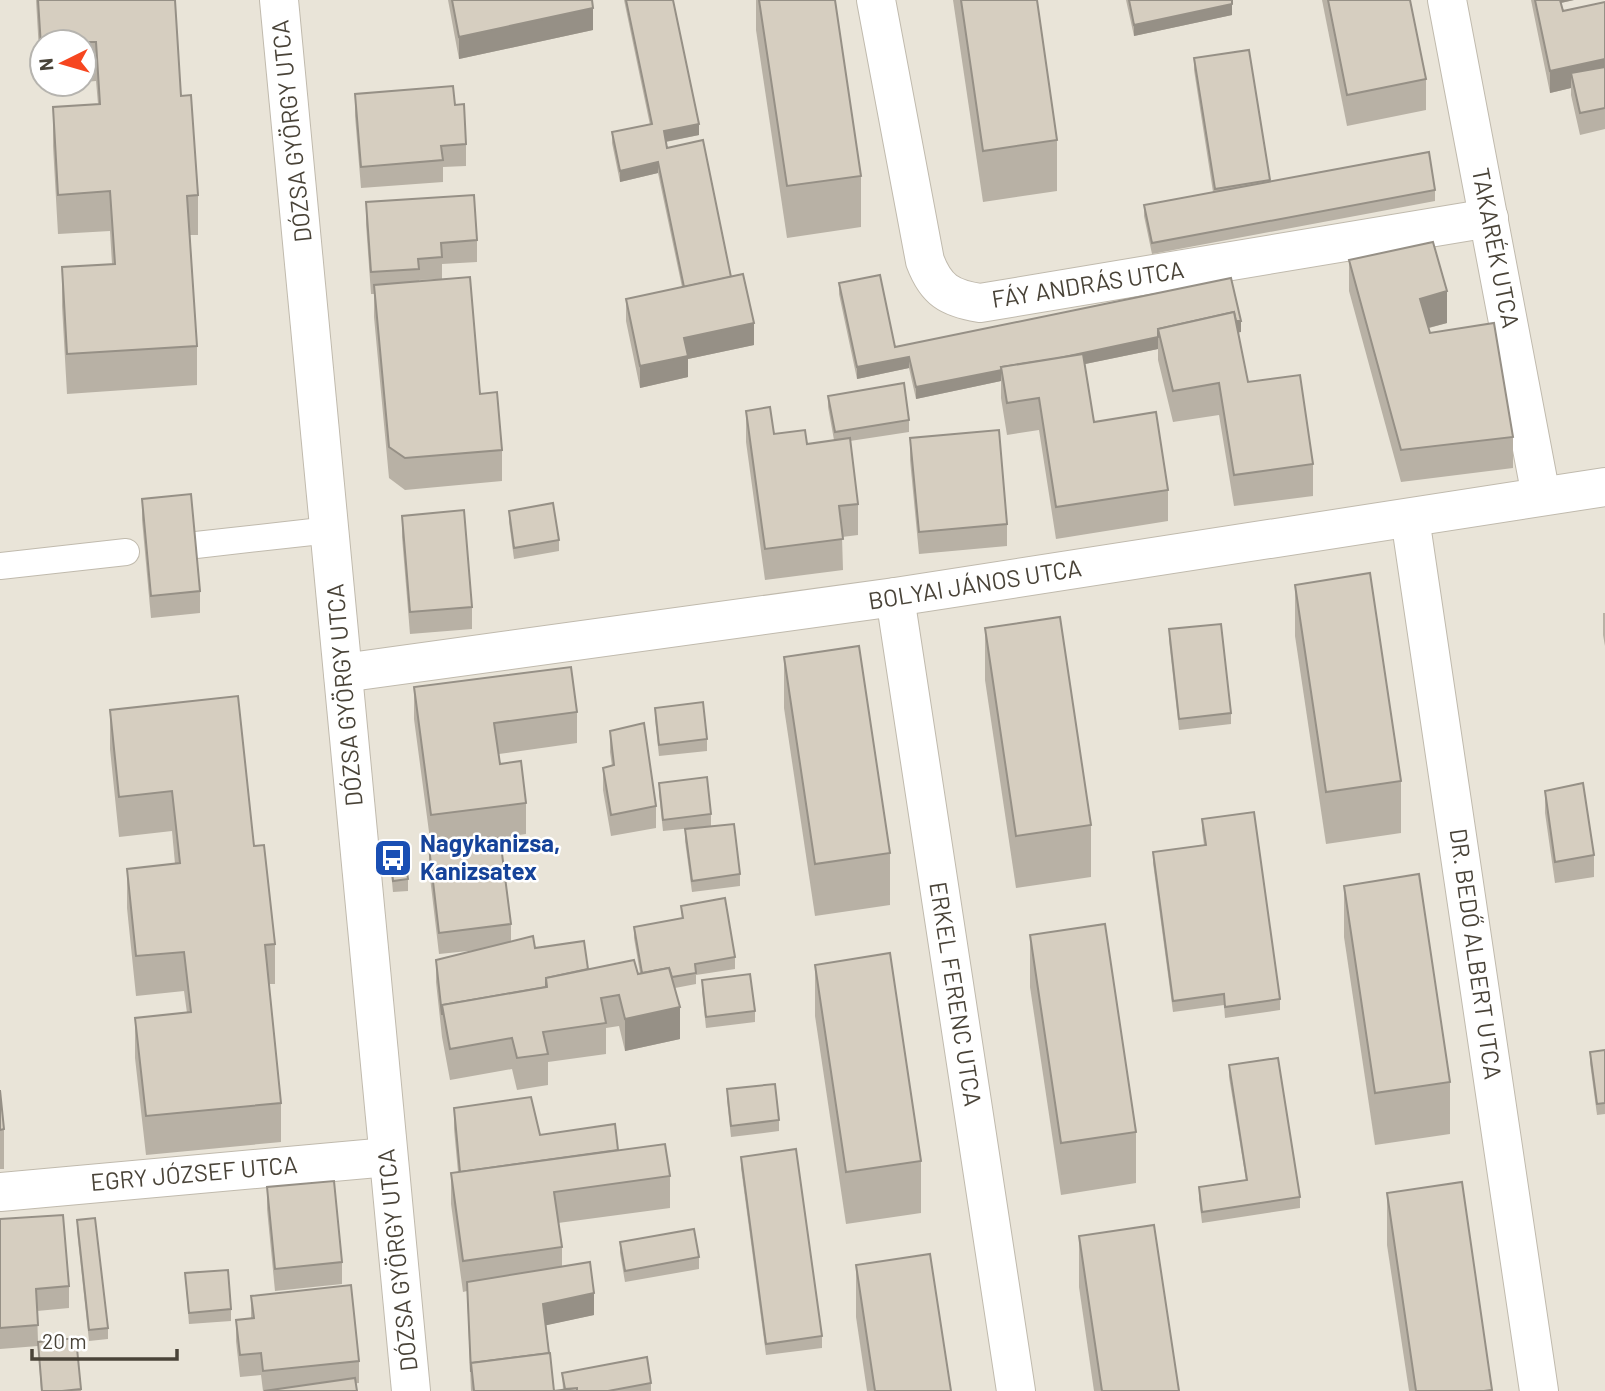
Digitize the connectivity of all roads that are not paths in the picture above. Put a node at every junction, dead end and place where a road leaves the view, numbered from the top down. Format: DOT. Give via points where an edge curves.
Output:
graph roads {
  1 [pos="279,0"];
  2 [pos="876,0"];
  3 [pos="1447,0"];
  4 [pos="1489,218"];
  5 [pos="1605,487"];
  6 [pos="1541,496"];
  7 [pos="1410,518"];
  8 [pos="330,530"];
  9 [pos="196,545"];
  10 [pos="126,552"];
  11 [pos="0,566"];
  12 [pos="895,597"];
  13 [pos="343,673"];
  14 [pos="388,1157"];
  15 [pos="0,1192"];
  16 [pos="411,1391"];
  17 [pos="1016,1391"];
  18 [pos="1539,1391"];
  1 -- 8 [label="street, DÓZSA GYÖRGY UTCA"];
  2 -- 4 [label="street, FÁY ANDRÁS UTCA" via="925,261 934,281 955,297 980,303"];
  3 -- 4 [label="street, TAKARÉK UTCA"];
  4 -- 6 [label="street, TAKARÉK UTCA"];
  5 -- 6 [label="street, BOLYAI JÁNOS UTCA"];
  6 -- 7 [label="street, BOLYAI JÁNOS UTCA"];
  7 -- 12 [label="street, BOLYAI JÁNOS UTCA"];
  7 -- 18 [label="street, DR. BEDŐ ALBERT UTCA"];
  8 -- 9 [label="lane"];
  8 -- 13 [label="street, DÓZSA GYÖRGY UTCA"];
  10 -- 11 [label="lane"];
  12 -- 13 [label="street, BOLYAI JÁNOS UTCA"];
  12 -- 17 [label="street, ERKEL FERENC UTCA"];
  13 -- 14 [label="street, DÓZSA GYÖRGY UTCA"];
  14 -- 15 [label="street, EGRY JÓZSEF UTCA"];
  14 -- 16 [label="street, DÓZSA GYÖRGY UTCA"];
}
